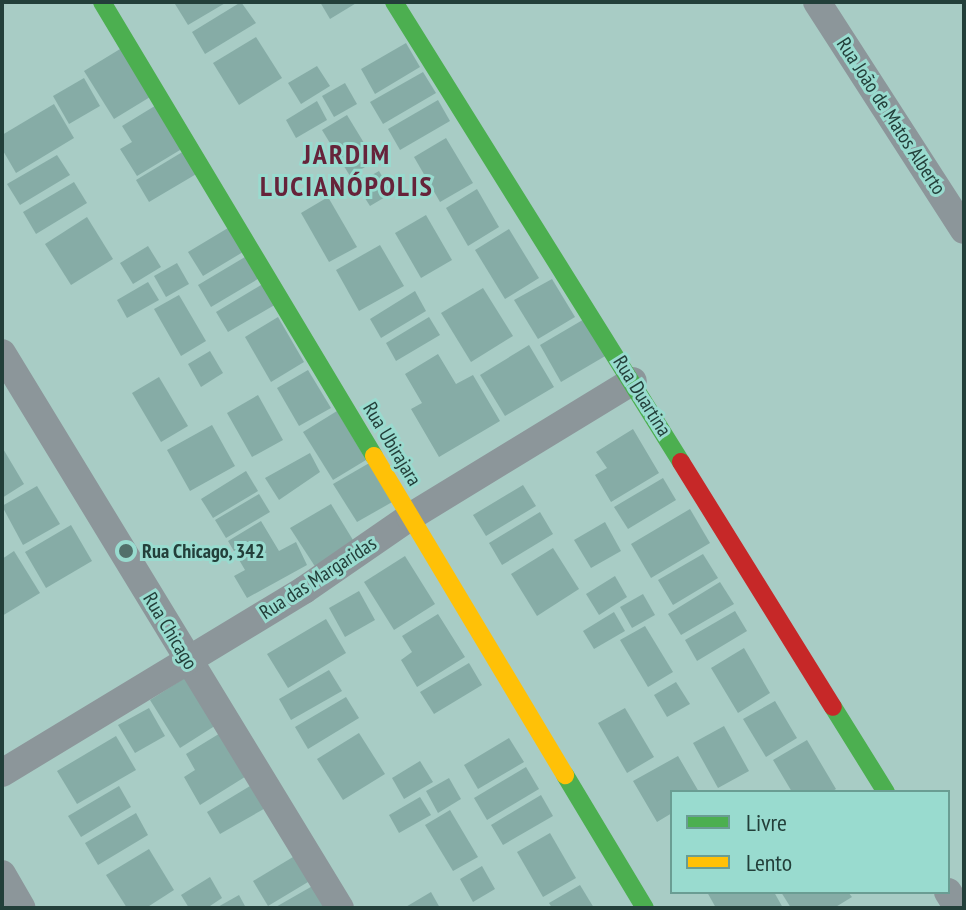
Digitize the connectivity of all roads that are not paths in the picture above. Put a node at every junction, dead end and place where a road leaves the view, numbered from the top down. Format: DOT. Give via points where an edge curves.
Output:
graph roads {
  1 [pos="102,2"];
  2 [pos="394,2"];
  3 [pos="817,2"];
  4 [pos="964,230"];
  5 [pos="2,353"];
  6 [pos="633,381"];
  7 [pos="410,517"];
  8 [pos="188,659"];
  9 [pos="2,773"];
  10 [pos="885,790"];
  11 [pos="2,874"];
  12 [pos="22,908"];
  13 [pos="340,908"];
  14 [pos="645,908"];
  1 -- 7 [label="street, Rua Ubirajara"];
  2 -- 6 [label="street, Rua Duartina"];
  3 -- 4 [label="street, Rua João de Matos Alberto"];
  5 -- 8 [label="street, Rua Chicago"];
  6 -- 7 [label="street, Rua das Margaridas"];
  6 -- 10 [label="street, Rua Duartina"];
  7 -- 8 [label="street, Rua das Margaridas" via="304,590"];
  7 -- 14 [label="street, Rua Ubirajara"];
  8 -- 9 [label="street, Rua das Margaridas"];
  8 -- 13 [label="street, Rua Chicago"];
  11 -- 12 [label="street"];
}
